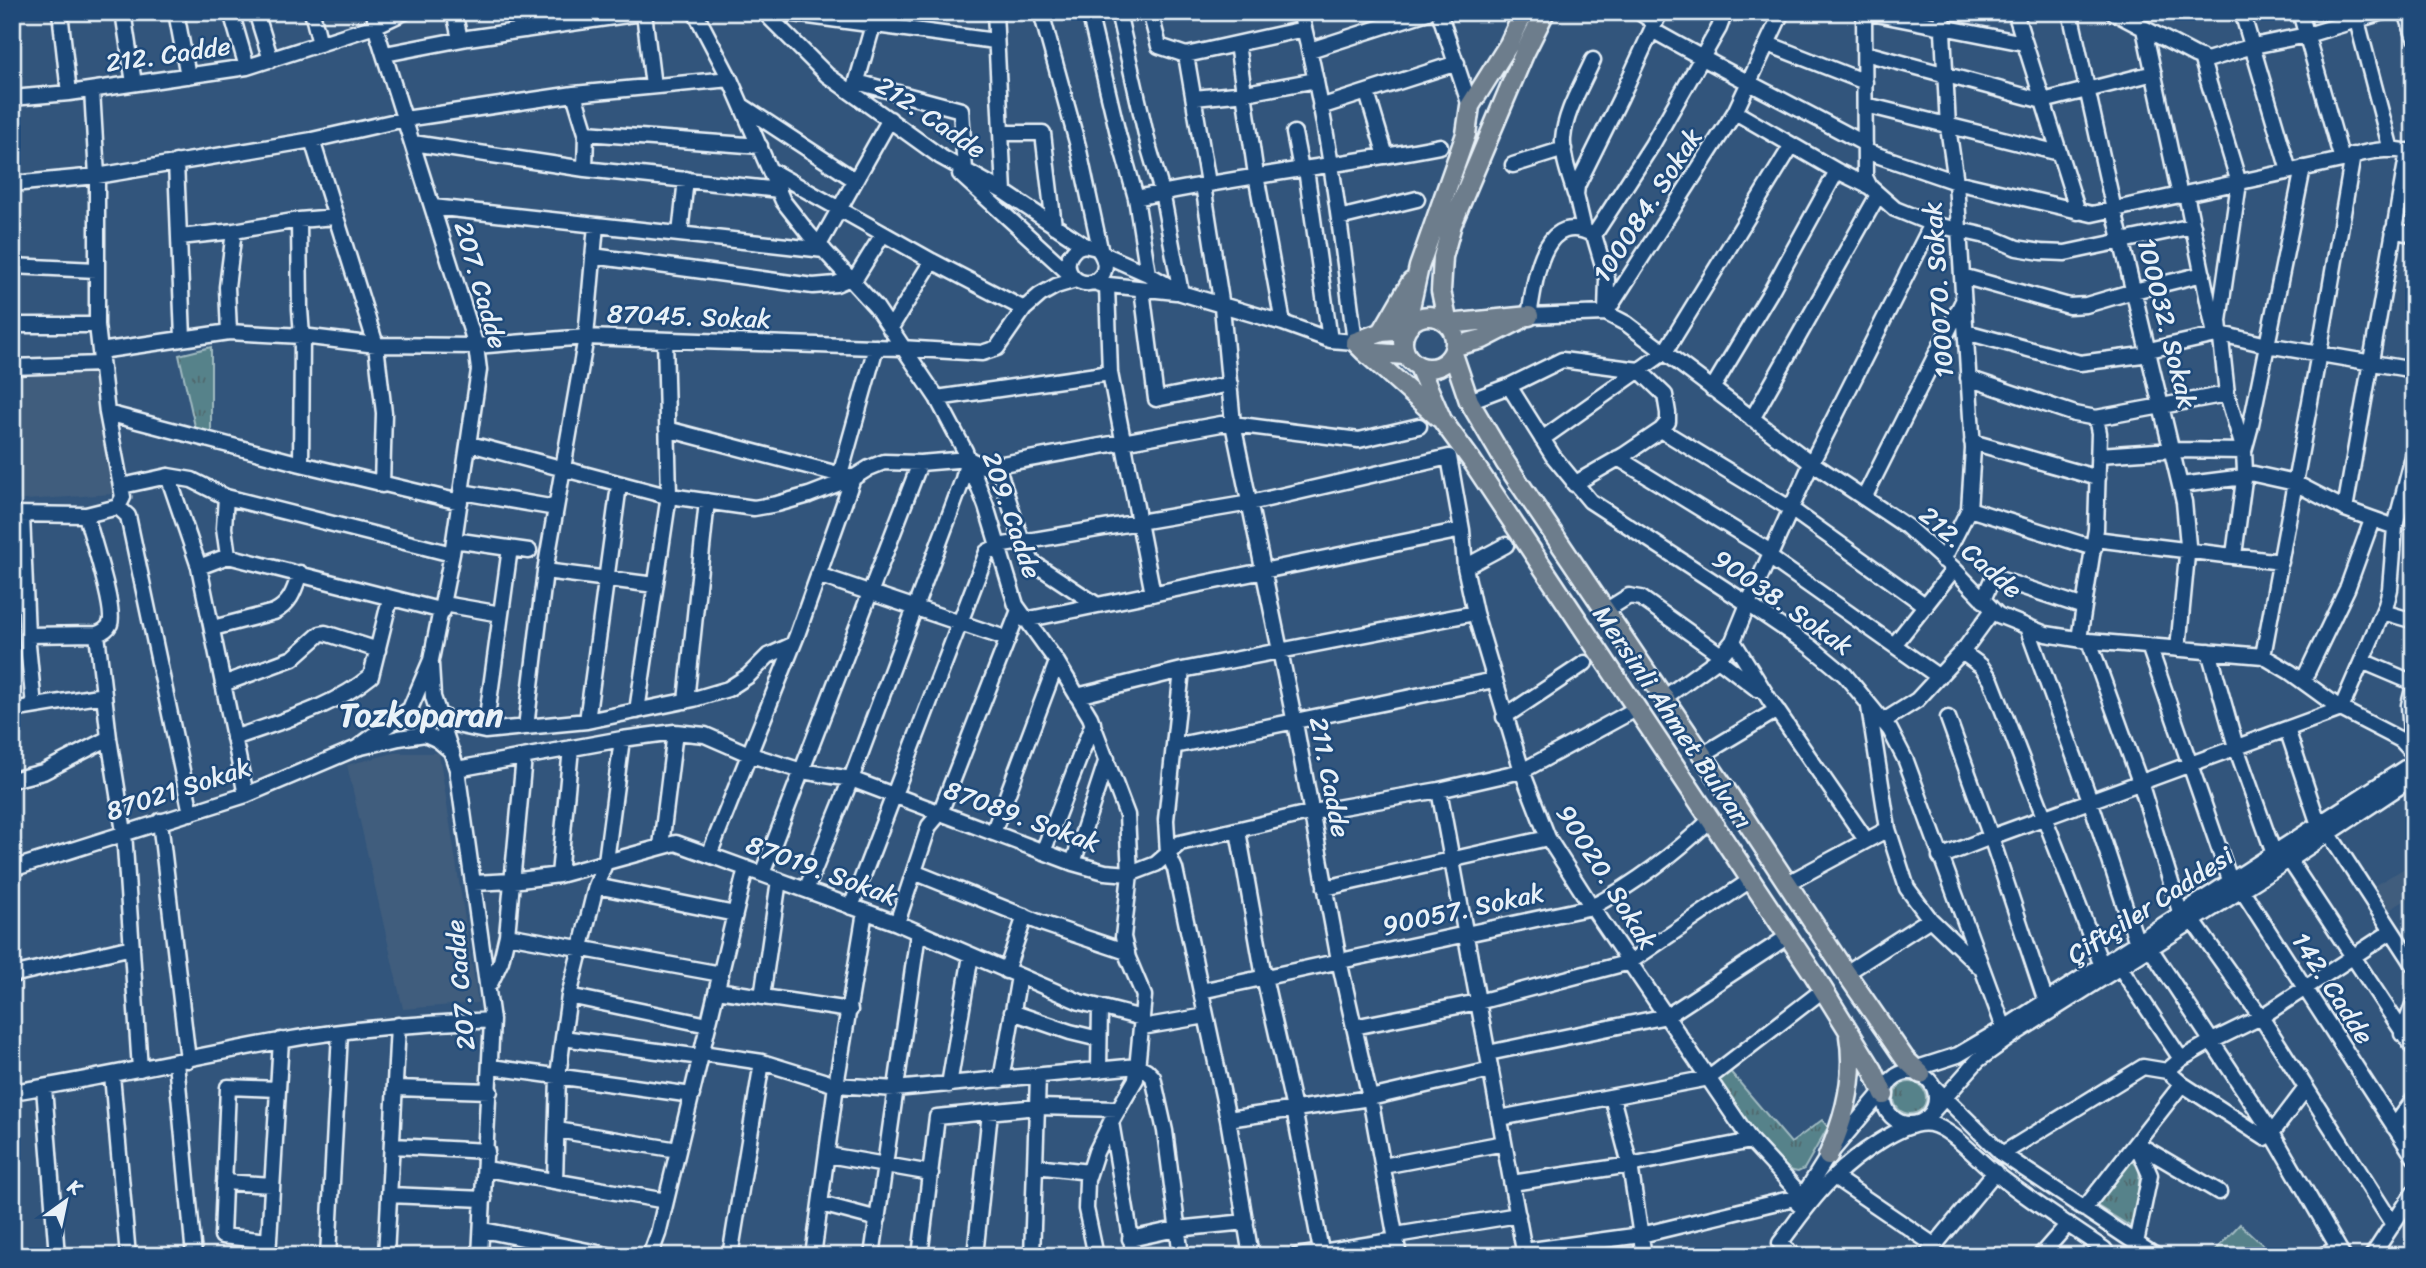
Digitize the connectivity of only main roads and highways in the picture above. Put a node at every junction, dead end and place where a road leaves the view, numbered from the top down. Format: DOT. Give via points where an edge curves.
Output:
graph roads {
  1 [pos="1524,12"];
  2 [pos="1545,12"];
  3 [pos="1419,267"];
  4 [pos="1448,324"];
  5 [pos="1405,330"];
  6 [pos="1382,332"];
  7 [pos="1360,347"];
  8 [pos="1454,350"];
  9 [pos="1412,361"];
  10 [pos="1442,420"];
  11 [pos="1847,1029"];
  12 [pos="1918,1076"];
  13 [pos="1884,1092"];
  14 [pos="1828,1156"];
  1 -- 3 [label="main road" via="1470,106 1466,134"];
  2 -- 4 [label="main road" via="1452,224 1443,257 1441,291"];
  3 -- 5 [label="main road"];
  3 -- 6 [label="main road"];
  4 -- 5 [label="main road" via="1425,316"];
  4 -- 8 [label="main road" via="1453,330"];
  4 -- 8 [label="main road" via="1530,316"];
  5 -- 6 [label="main road"];
  5 -- 9 [label="main road" via="1402,347"];
  6 -- 7 [label="main road"];
  7 -- 9 [label="main road"];
  7 -- 10 [label="main road"];
  8 -- 9 [label="main road" via="1442,366 1427,369"];
  8 -- 12 [label="main road, Mersinli Ahmet Bulvarı" via="1469,401 1505,462"];
  9 -- 10 [label="main road, Mersinli Ahmet Bulvarı"];
  10 -- 11 [label="main road, Mersinli Ahmet Bulvarı"];
  11 -- 13 [label="main road, Mersinli Ahmet Bulvarı"];
  11 -- 14 [label="main road" via="1851,1064 1847,1100"];
}
